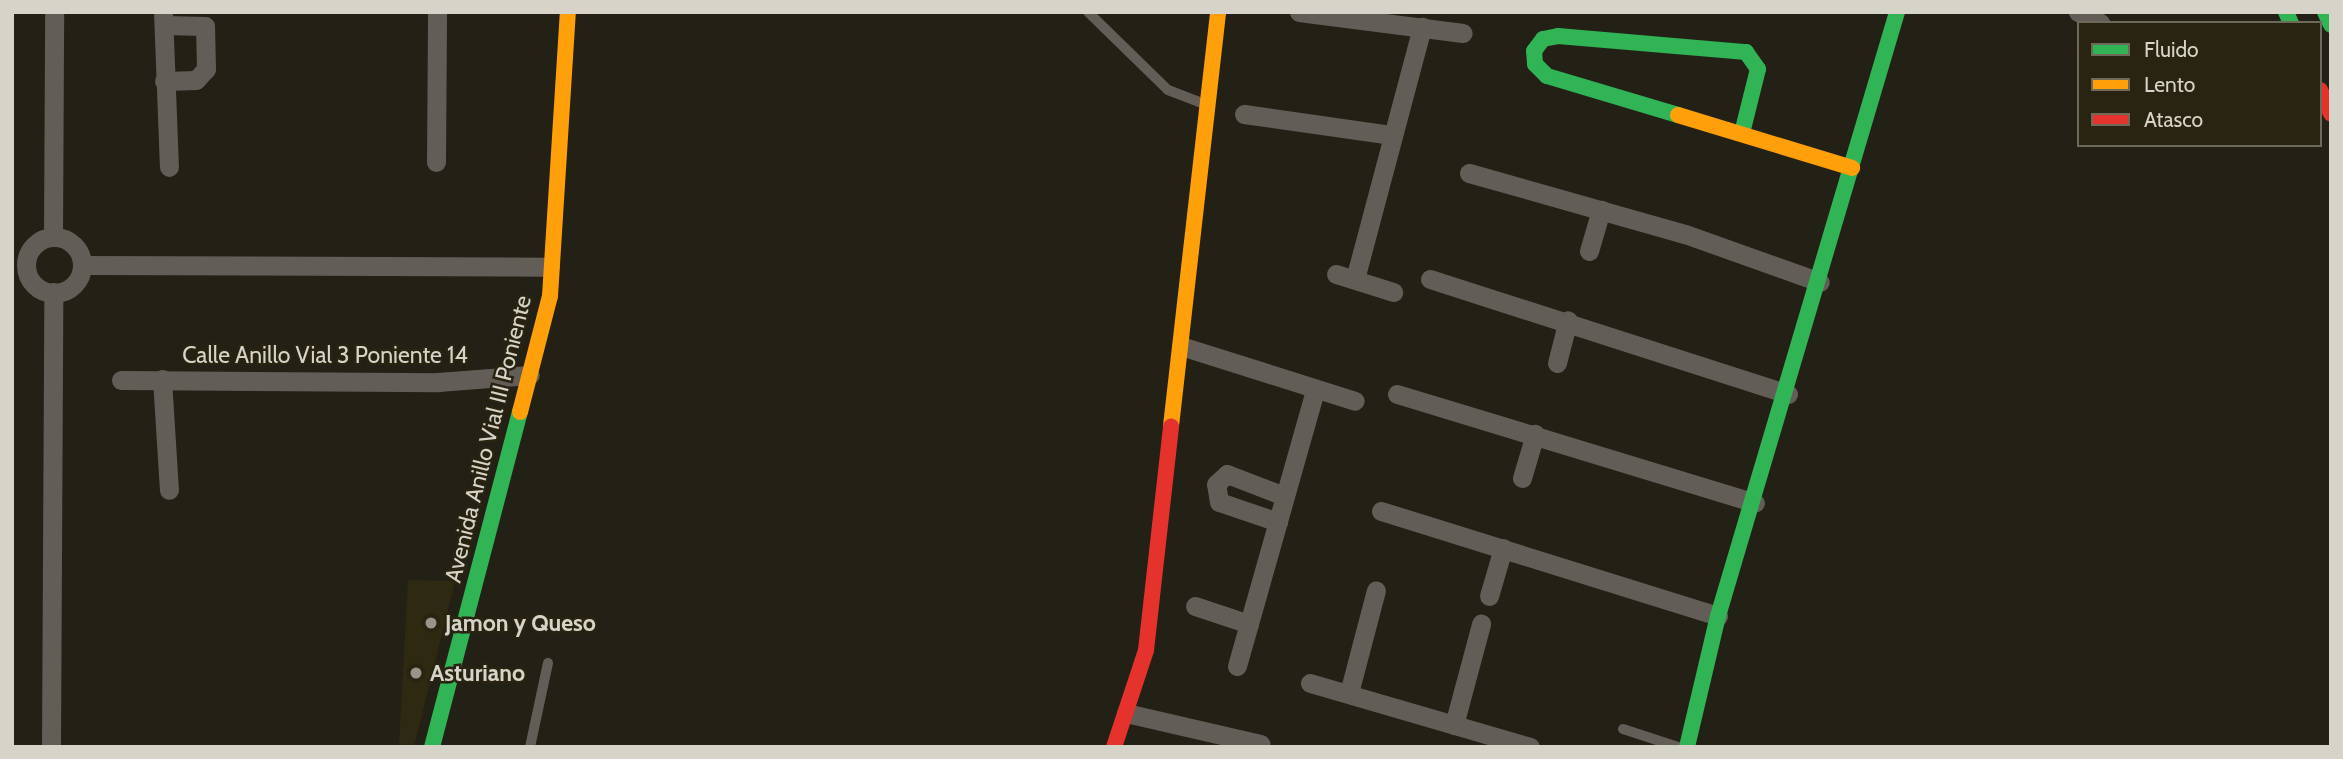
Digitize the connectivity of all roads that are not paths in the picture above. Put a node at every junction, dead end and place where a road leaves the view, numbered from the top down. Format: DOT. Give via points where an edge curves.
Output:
graph roads {
  1 [pos="54,12"];
  2 [pos="437,12"];
  3 [pos="568,12"];
  4 [pos="1088,12"];
  5 [pos="1217,12"];
  6 [pos="1299,12"];
  7 [pos="1897,12"];
  8 [pos="2078,12"];
  9 [pos="2325,12"];
  10 [pos="163,18"];
  11 [pos="2097,21"];
  12 [pos="2331,25"];
  13 [pos="1422,27"];
  14 [pos="1463,33"];
  15 [pos="164,81"];
  16 [pos="2322,94"];
  17 [pos="1206,104"];
  18 [pos="1244,114"];
  19 [pos="2331,114"];
  20 [pos="1742,133"];
  21 [pos="1391,135"];
  22 [pos="436,162"];
  23 [pos="169,167"];
  24 [pos="1852,167"];
  25 [pos="1469,173"];
  26 [pos="1601,210"];
  27 [pos="54,237"];
  28 [pos="1589,251"];
  29 [pos="82,265"];
  30 [pos="550,267"];
  31 [pos="1430,279"];
  32 [pos="1820,282"];
  33 [pos="53,292"];
  34 [pos="1393,292"];
  35 [pos="1568,320"];
  36 [pos="1181,346"];
  37 [pos="1557,363"];
  38 [pos="530,375"];
  39 [pos="162,379"];
  40 [pos="121,380"];
  41 [pos="1315,390"];
  42 [pos="1397,394"];
  43 [pos="1788,394"];
  44 [pos="1355,401"];
  45 [pos="1535,434"];
  46 [pos="1522,478"];
  47 [pos="169,490"];
  48 [pos="1284,496"];
  49 [pos="1755,503"];
  50 [pos="1381,512"];
  51 [pos="1278,522"];
  52 [pos="1503,548"];
  53 [pos="1376,590"];
  54 [pos="1489,596"];
  55 [pos="1195,607"];
  56 [pos="1718,616"];
  57 [pos="1250,624"];
  58 [pos="1481,624"];
  59 [pos="548,663"];
  60 [pos="1237,666"];
  61 [pos="1310,683"];
  62 [pos="1349,693"];
  63 [pos="1126,713"];
  64 [pos="1454,725"];
  65 [pos="1623,730"];
  66 [pos="1214,739"];
  67 [pos="1260,744"];
  68 [pos="51,747"];
  69 [pos="432,747"];
  70 [pos="530,747"];
  71 [pos="1114,747"];
  72 [pos="1530,747"];
  73 [pos="1678,747"];
  74 [pos="1687,747"];
  1 -- 27 [label="street"];
  2 -- 22 [label="street"];
  3 -- 30 [label="main road, Avenida Anillo Vial III Poniente"];
  4 -- 17 [label="lane" via="1168,90"];
  5 -- 17 [label="main road"];
  6 -- 13 [label="street"];
  7 -- 24 [label="main road"];
  8 -- 11 [label="street"];
  9 -- 12 [label="main road"];
  10 -- 15 [label="street"];
  10 -- 15 [label="street" via="205,26 206,69 195,80"];
  13 -- 14 [label="street"];
  13 -- 21 [label="street"];
  15 -- 23 [label="street"];
  16 -- 19 [label="main road"];
  17 -- 36 [label="main road"];
  18 -- 21 [label="street"];
  20 -- 20 [label="main road" via="1758,69 1746,52 1558,36 1544,39 1534,51 1535,64 1547,76"];
  20 -- 24 [label="main road"];
  21 -- 34 [label="street" via="1346,277"];
  24 -- 32 [label="main road"];
  25 -- 26 [label="street"];
  26 -- 28 [label="street"];
  26 -- 32 [label="street"];
  27 -- 29 [label="street" via="74,245"];
  27 -- 33 [label="street" via="36,243 26,269 36,285"];
  29 -- 30 [label="street"];
  29 -- 33 [label="street" via="74,285"];
  30 -- 38 [label="main road, Avenida Anillo Vial III Poniente"];
  31 -- 35 [label="street"];
  32 -- 43 [label="main road"];
  33 -- 68 [label="street"];
  35 -- 37 [label="street"];
  35 -- 43 [label="street"];
  36 -- 41 [label="street" via="1213,352"];
  36 -- 63 [label="main road" via="1146,650"];
  38 -- 39 [label="street, Calle Anillo Vial 3 Poniente 14" via="438,382"];
  38 -- 69 [label="main road, Avenida Anillo Vial III Poniente"];
  39 -- 40 [label="street, Calle Anillo Vial 3 Poniente 14"];
  39 -- 47 [label="street, Calle Anillo Vial 3 Poniente 14"];
  41 -- 44 [label="street"];
  41 -- 48 [label="street"];
  42 -- 45 [label="street"];
  43 -- 49 [label="main road"];
  45 -- 46 [label="street"];
  45 -- 49 [label="street"];
  48 -- 51 [label="street"];
  48 -- 51 [label="street" via="1227,474 1216,484 1220,502"];
  49 -- 56 [label="main road"];
  50 -- 52 [label="street"];
  51 -- 57 [label="street"];
  52 -- 54 [label="street"];
  52 -- 56 [label="street"];
  53 -- 62 [label="street"];
  55 -- 57 [label="street"];
  56 -- 74 [label="main road"];
  57 -- 60 [label="street"];
  58 -- 64 [label="street"];
  59 -- 70 [label="lane"];
  61 -- 62 [label="street"];
  62 -- 64 [label="street"];
  63 -- 66 [label="street"];
  63 -- 71 [label="main road"];
  64 -- 72 [label="street"];
  65 -- 73 [label="lane"];
  66 -- 67 [label="street"];
}
